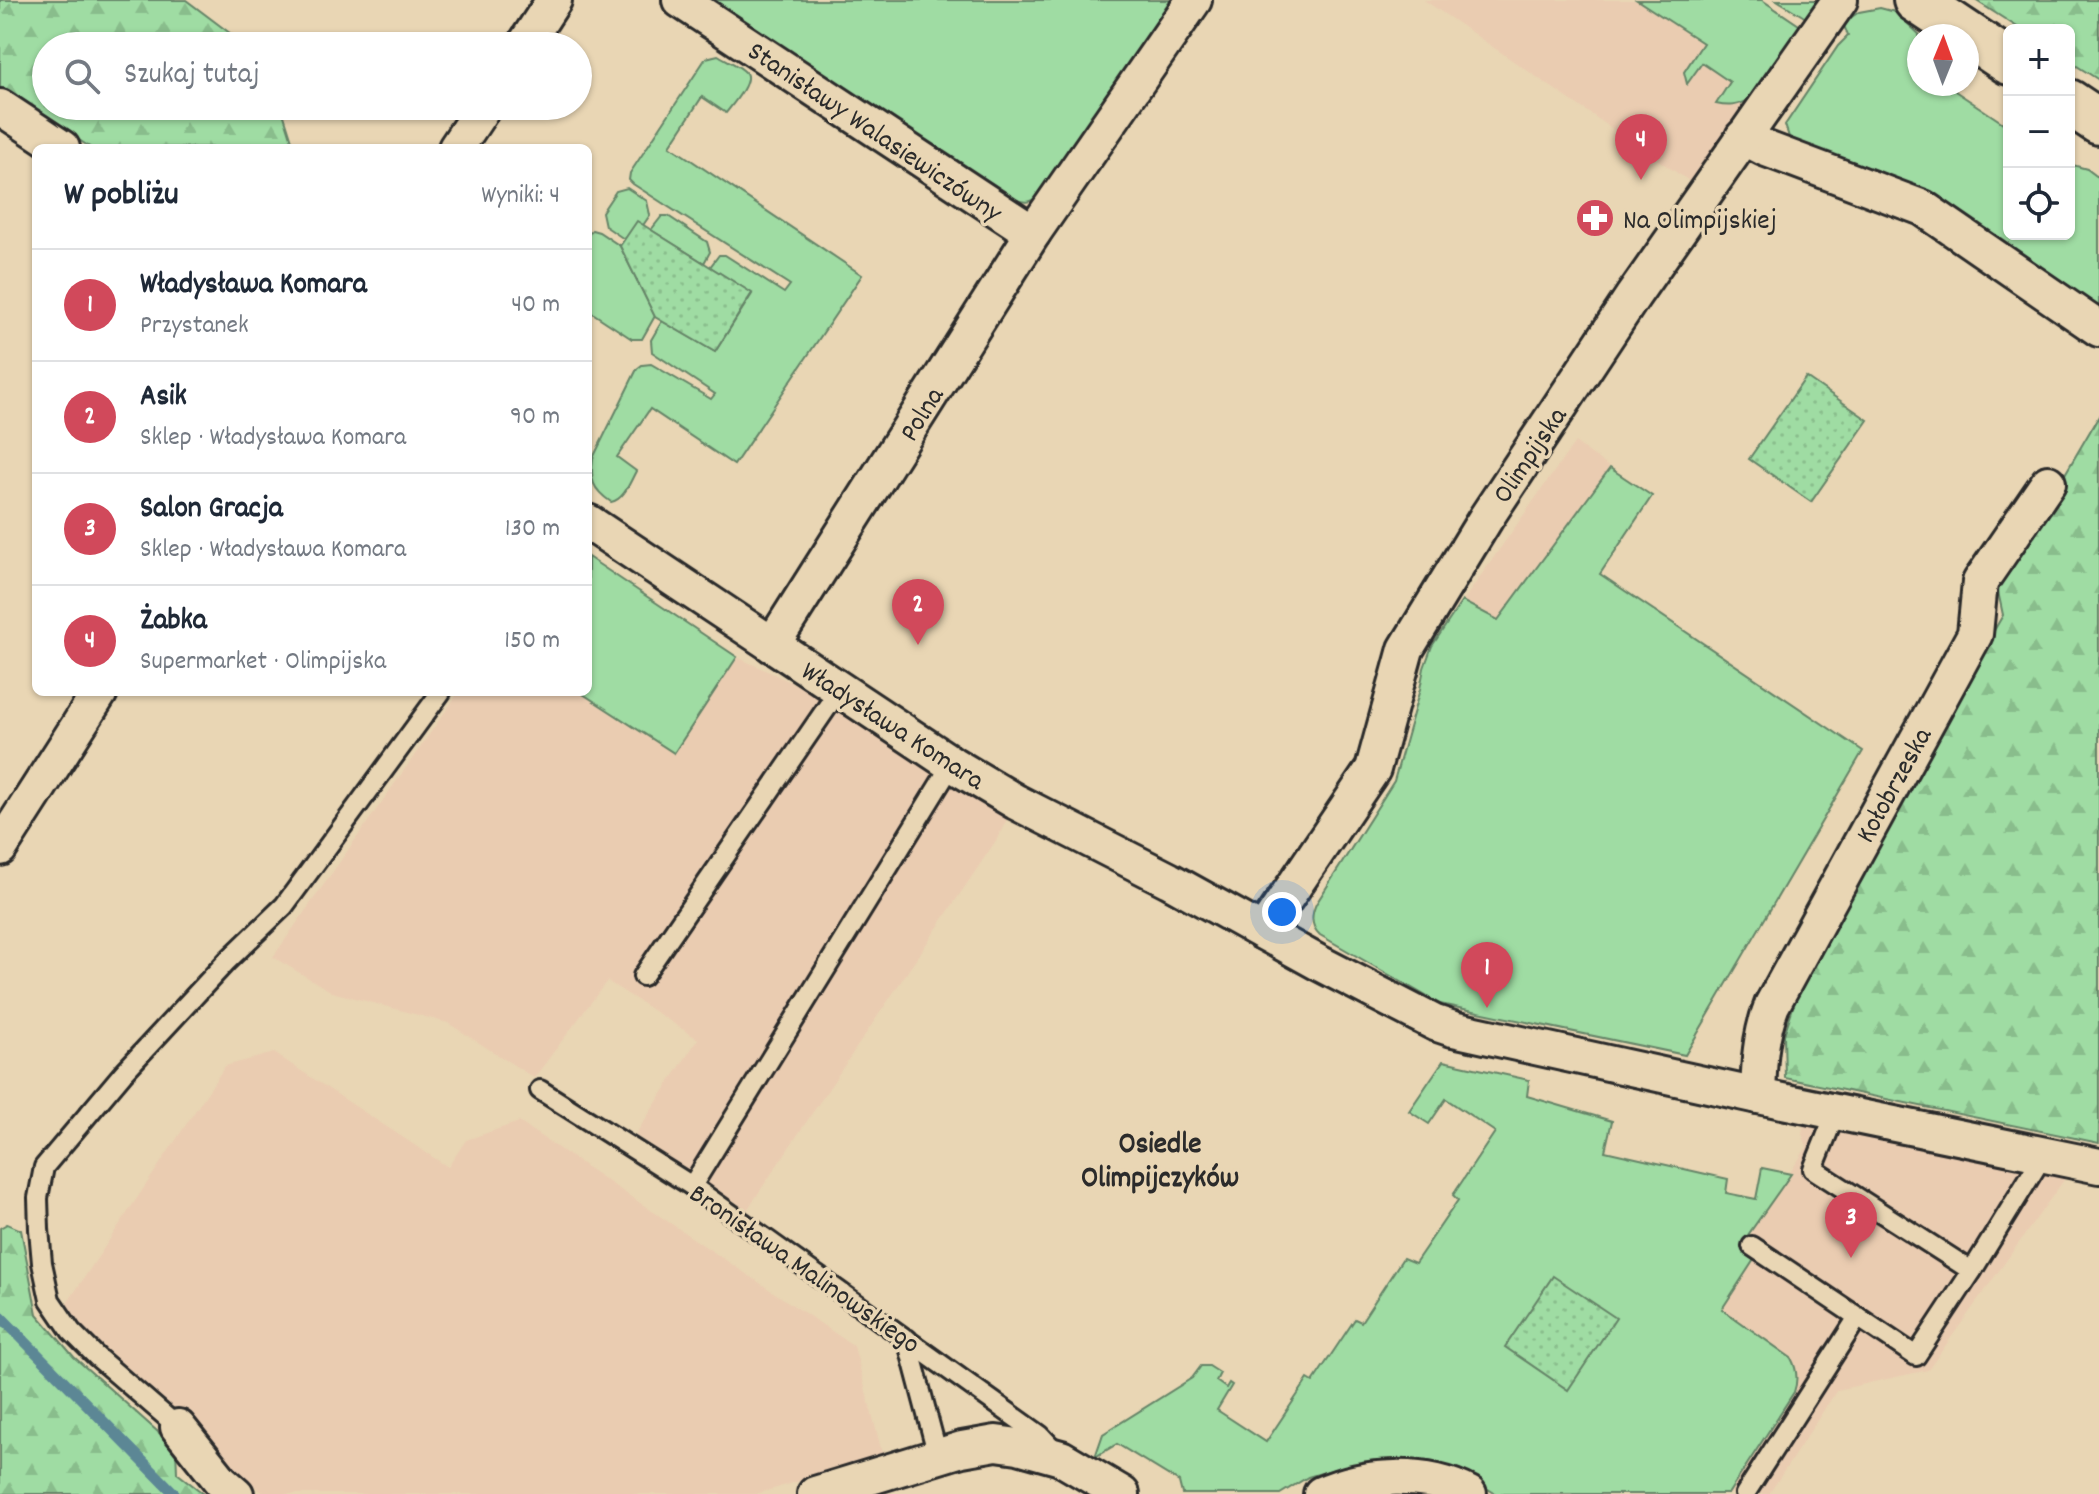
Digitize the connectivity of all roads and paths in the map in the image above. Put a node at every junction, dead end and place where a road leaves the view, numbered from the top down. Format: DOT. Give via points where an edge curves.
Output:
graph roads {
  1 [pos="554,0"];
  2 [pos="680,0"];
  3 [pos="1194,0"];
  4 [pos="1840,0"];
  5 [pos="1916,0"];
  6 [pos="533,32"];
  7 [pos="2003,58"];
  8 [pos="2075,106"];
  9 [pos="0,107"];
  10 [pos="475,120"];
  11 [pos="2099,122"];
  12 [pos="1743,137"];
  13 [pos="56,144"];
  14 [pos="459,144"];
  15 [pos="1033,233"];
  16 [pos="2099,329"];
  17 [pos="2048,483"];
  18 [pos="592,525"];
  19 [pos="772,645"];
  20 [pos="839,690"];
  21 [pos="97,696"];
  22 [pos="438,696"];
  23 [pos="952,764"];
  24 [pos="0,848"];
  25 [pos="1263,932"];
  26 [pos="643,976"];
  27 [pos="540,1090"];
  28 [pos="1758,1096"];
  29 [pos="1836,1112"];
  30 [pos="2044,1154"];
  31 [pos="2099,1166"];
  32 [pos="692,1186"];
  33 [pos="1752,1246"];
  34 [pos="1972,1271"];
  35 [pos="1858,1317"];
  36 [pos="907,1339"];
  37 [pos="178,1427"];
  38 [pos="938,1456"];
  39 [pos="1067,1461"];
  40 [pos="236,1494"];
  41 [pos="815,1494"];
  42 [pos="1122,1494"];
  43 [pos="1321,1494"];
  44 [pos="1469,1494"];
  45 [pos="1745,1494"];
  1 -- 6 [label="street"];
  2 -- 15 [label="street, Stanisławy Walasiewiczówny"];
  3 -- 15 [label="street, Polna"];
  4 -- 12 [label="street, Olimpijska"];
  5 -- 7 [label="main road"];
  8 -- 11 [label="main road"];
  9 -- 13 [label="street"];
  10 -- 14 [label="street"];
  12 -- 16 [label="street" via="1923,208"];
  12 -- 25 [label="street, Olimpijska" via="1494,505 1406,649 1373,769"];
  15 -- 19 [label="street, Polna"];
  17 -- 28 [label="street, Kołobrzeska" via="1980,582 1975,634 1772,1005 1760,1050"];
  18 -- 19 [label="street"];
  19 -- 20 [label="street, Władysława Komara"];
  20 -- 23 [label="street, Władysława Komara"];
  20 -- 26 [label="lane"];
  21 -- 24 [label="street"];
  22 -- 37 [label="lane" via="284,906 124,1072 44,1167 39,1229 50,1300 97,1357"];
  23 -- 25 [label="street, Władysława Komara"];
  23 -- 32 [label="lane"];
  25 -- 28 [label="street, Władysława Komara" via="1453,1029"];
  27 -- 32 [label="lane, Bronisława Malinowskiego"];
  28 -- 29 [label="street, Władysława Komara"];
  29 -- 30 [label="street, Władysława Komara"];
  29 -- 34 [label="lane" via="1813,1169"];
  30 -- 31 [label="street, Władysława Komara"];
  30 -- 34 [label="lane"];
  32 -- 36 [label="lane, Bronisława Malinowskiego"];
  33 -- 35 [label="lane"];
  34 -- 35 [label="lane" via="1916,1356"];
  35 -- 45 [label="lane"];
  36 -- 38 [label="lane"];
  36 -- 39 [label="lane, Bronisława Malinowskiego" via="1040,1435"];
  37 -- 40 [label="street"];
  38 -- 39 [label="street" via="996,1443"];
  38 -- 41 [label="street"];
  39 -- 42 [label="street, Bronisława Malinowskiego"];
  43 -- 44 [label="street" via="1362,1482 1405,1478"];
}
